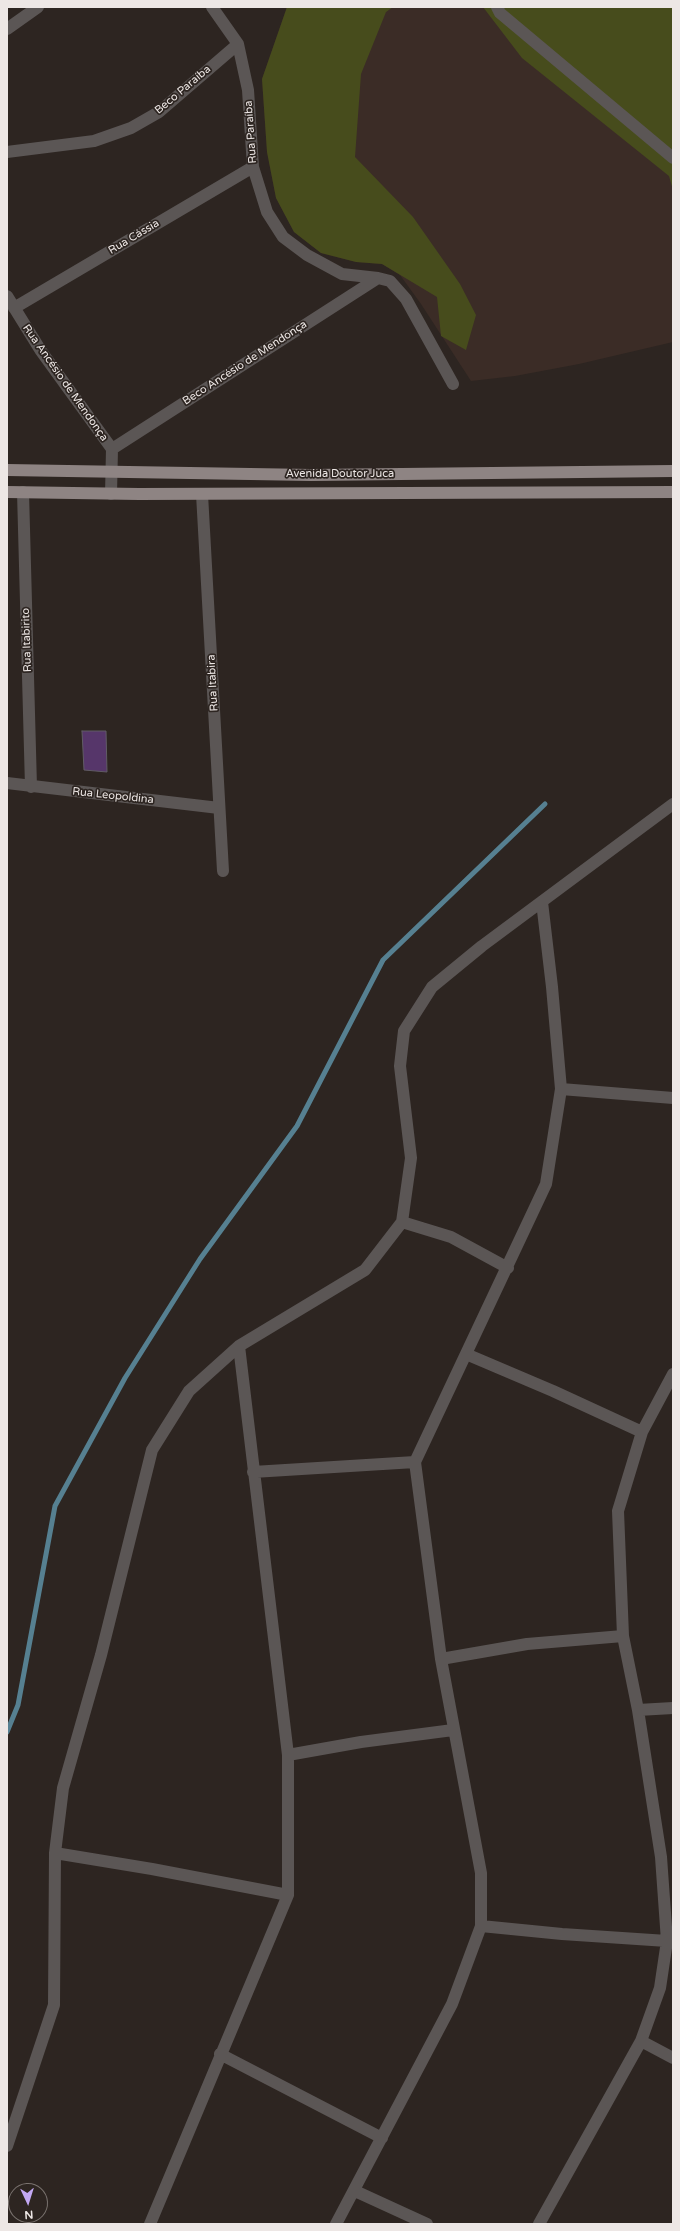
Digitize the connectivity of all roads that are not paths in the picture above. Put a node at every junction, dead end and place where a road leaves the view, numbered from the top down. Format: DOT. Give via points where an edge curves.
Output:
graph roads {
  1 [pos="38,7"];
  2 [pos="212,7"];
  3 [pos="497,7"];
  4 [pos="7,29"];
  5 [pos="238,44"];
  6 [pos="7,152"];
  7 [pos="673,158"];
  8 [pos="253,167"];
  9 [pos="378,278"];
  10 [pos="7,296"];
  11 [pos="14,308"];
  12 [pos="453,384"];
  13 [pos="112,449"];
  14 [pos="7,470"];
  15 [pos="670,470"];
  16 [pos="111,472"];
  17 [pos="7,492"];
  18 [pos="23,492"];
  19 [pos="673,492"];
  20 [pos="111,494"];
  21 [pos="202,494"];
  22 [pos="7,783"];
  23 [pos="31,787"];
  24 [pos="673,804"];
  25 [pos="219,808"];
  26 [pos="223,871"];
  27 [pos="542,902"];
  28 [pos="561,1089"];
  29 [pos="673,1098"];
  30 [pos="402,1222"];
  31 [pos="508,1268"];
  32 [pos="239,1346"];
  33 [pos="466,1354"];
  34 [pos="673,1374"];
  35 [pos="642,1432"];
  36 [pos="416,1462"];
  37 [pos="253,1472"];
  38 [pos="623,1636"];
  39 [pos="441,1659"];
  40 [pos="673,1708"];
  41 [pos="638,1710"];
  42 [pos="453,1730"];
  43 [pos="288,1755"];
  44 [pos="55,1853"];
  45 [pos="288,1895"];
  46 [pos="481,1926"];
  47 [pos="667,1941"];
  48 [pos="641,2041"];
  49 [pos="220,2054"];
  50 [pos="673,2058"];
  51 [pos="382,2138"];
  52 [pos="7,2146"];
  53 [pos="355,2191"];
  54 [pos="150,2224"];
  55 [pos="336,2224"];
  56 [pos="427,2224"];
  57 [pos="539,2224"];
  1 -- 4 [label="street"];
  2 -- 5 [label="street, Rua Paraíba"];
  3 -- 7 [label="street" via="500,13"];
  5 -- 6 [label="street, Beco Paraíba" via="159,112 131,128 94,141"];
  5 -- 8 [label="street, Rua Paraíba" via="248,90"];
  8 -- 9 [label="street, Rua Paraíba" via="267,212 283,237 307,255 342,274"];
  8 -- 11 [label="street, Rua Cássia"];
  9 -- 12 [label="street, Rua Paraíba" via="390,281 406,299"];
  9 -- 13 [label="street, Beco Ancésio de Mendonça"];
  10 -- 11 [label="street, Rua Ancésio de Mendonça"];
  11 -- 13 [label="street, Rua Ancésio de Mendonça" via="41,351"];
  13 -- 16 [label="street, Rua Ancésio de Mendonça"];
  14 -- 16 [label="main road, Avenida Doutor Juca"];
  15 -- 16 [label="main road, Avenida Doutor Juca" via="311,474"];
  16 -- 20 [label="street, Rua Ancésio de Mendonça"];
  17 -- 18 [label="main road, Avenida Doutor Juca"];
  18 -- 20 [label="main road, Avenida Doutor Juca"];
  18 -- 23 [label="street, Rua Itabirito"];
  19 -- 21 [label="main road, Avenida Doutor Juca"];
  20 -- 21 [label="main road, Avenida Doutor Juca"];
  21 -- 25 [label="street, Rua Itabira"];
  22 -- 23 [label="street, Rua Leopoldina"];
  23 -- 25 [label="street, Rua Leopoldina"];
  24 -- 27 [label="street"];
  25 -- 26 [label="street, Rua Itabira"];
  27 -- 28 [label="street"];
  27 -- 30 [label="street" via="432,987 404,1031 400,1066 411,1158"];
  28 -- 29 [label="street"];
  28 -- 31 [label="street" via="546,1184"];
  30 -- 31 [label="street" via="451,1237"];
  30 -- 32 [label="street" via="365,1270"];
  31 -- 33 [label="street"];
  32 -- 37 [label="street"];
  32 -- 44 [label="street" via="189,1392 152,1450 101,1655 62,1788"];
  33 -- 35 [label="street" via="554,1390"];
  33 -- 36 [label="street"];
  34 -- 35 [label="street"];
  35 -- 38 [label="street" via="618,1511"];
  36 -- 37 [label="street"];
  36 -- 39 [label="street"];
  37 -- 43 [label="street"];
  38 -- 39 [label="street" via="527,1644"];
  38 -- 41 [label="street"];
  39 -- 42 [label="street"];
  40 -- 41 [label="street"];
  41 -- 47 [label="street" via="661,1857"];
  42 -- 43 [label="street"];
  42 -- 46 [label="street" via="481,1873"];
  43 -- 45 [label="street"];
  44 -- 45 [label="street"];
  44 -- 52 [label="street" via="54,2004"];
  45 -- 49 [label="street"];
  46 -- 47 [label="street"];
  46 -- 51 [label="street" via="452,2004"];
  47 -- 48 [label="street" via="660,1988"];
  48 -- 50 [label="street"];
  48 -- 57 [label="street"];
  49 -- 51 [label="street"];
  49 -- 54 [label="street"];
  51 -- 53 [label="street"];
  53 -- 55 [label="street"];
  53 -- 56 [label="street"];
}
